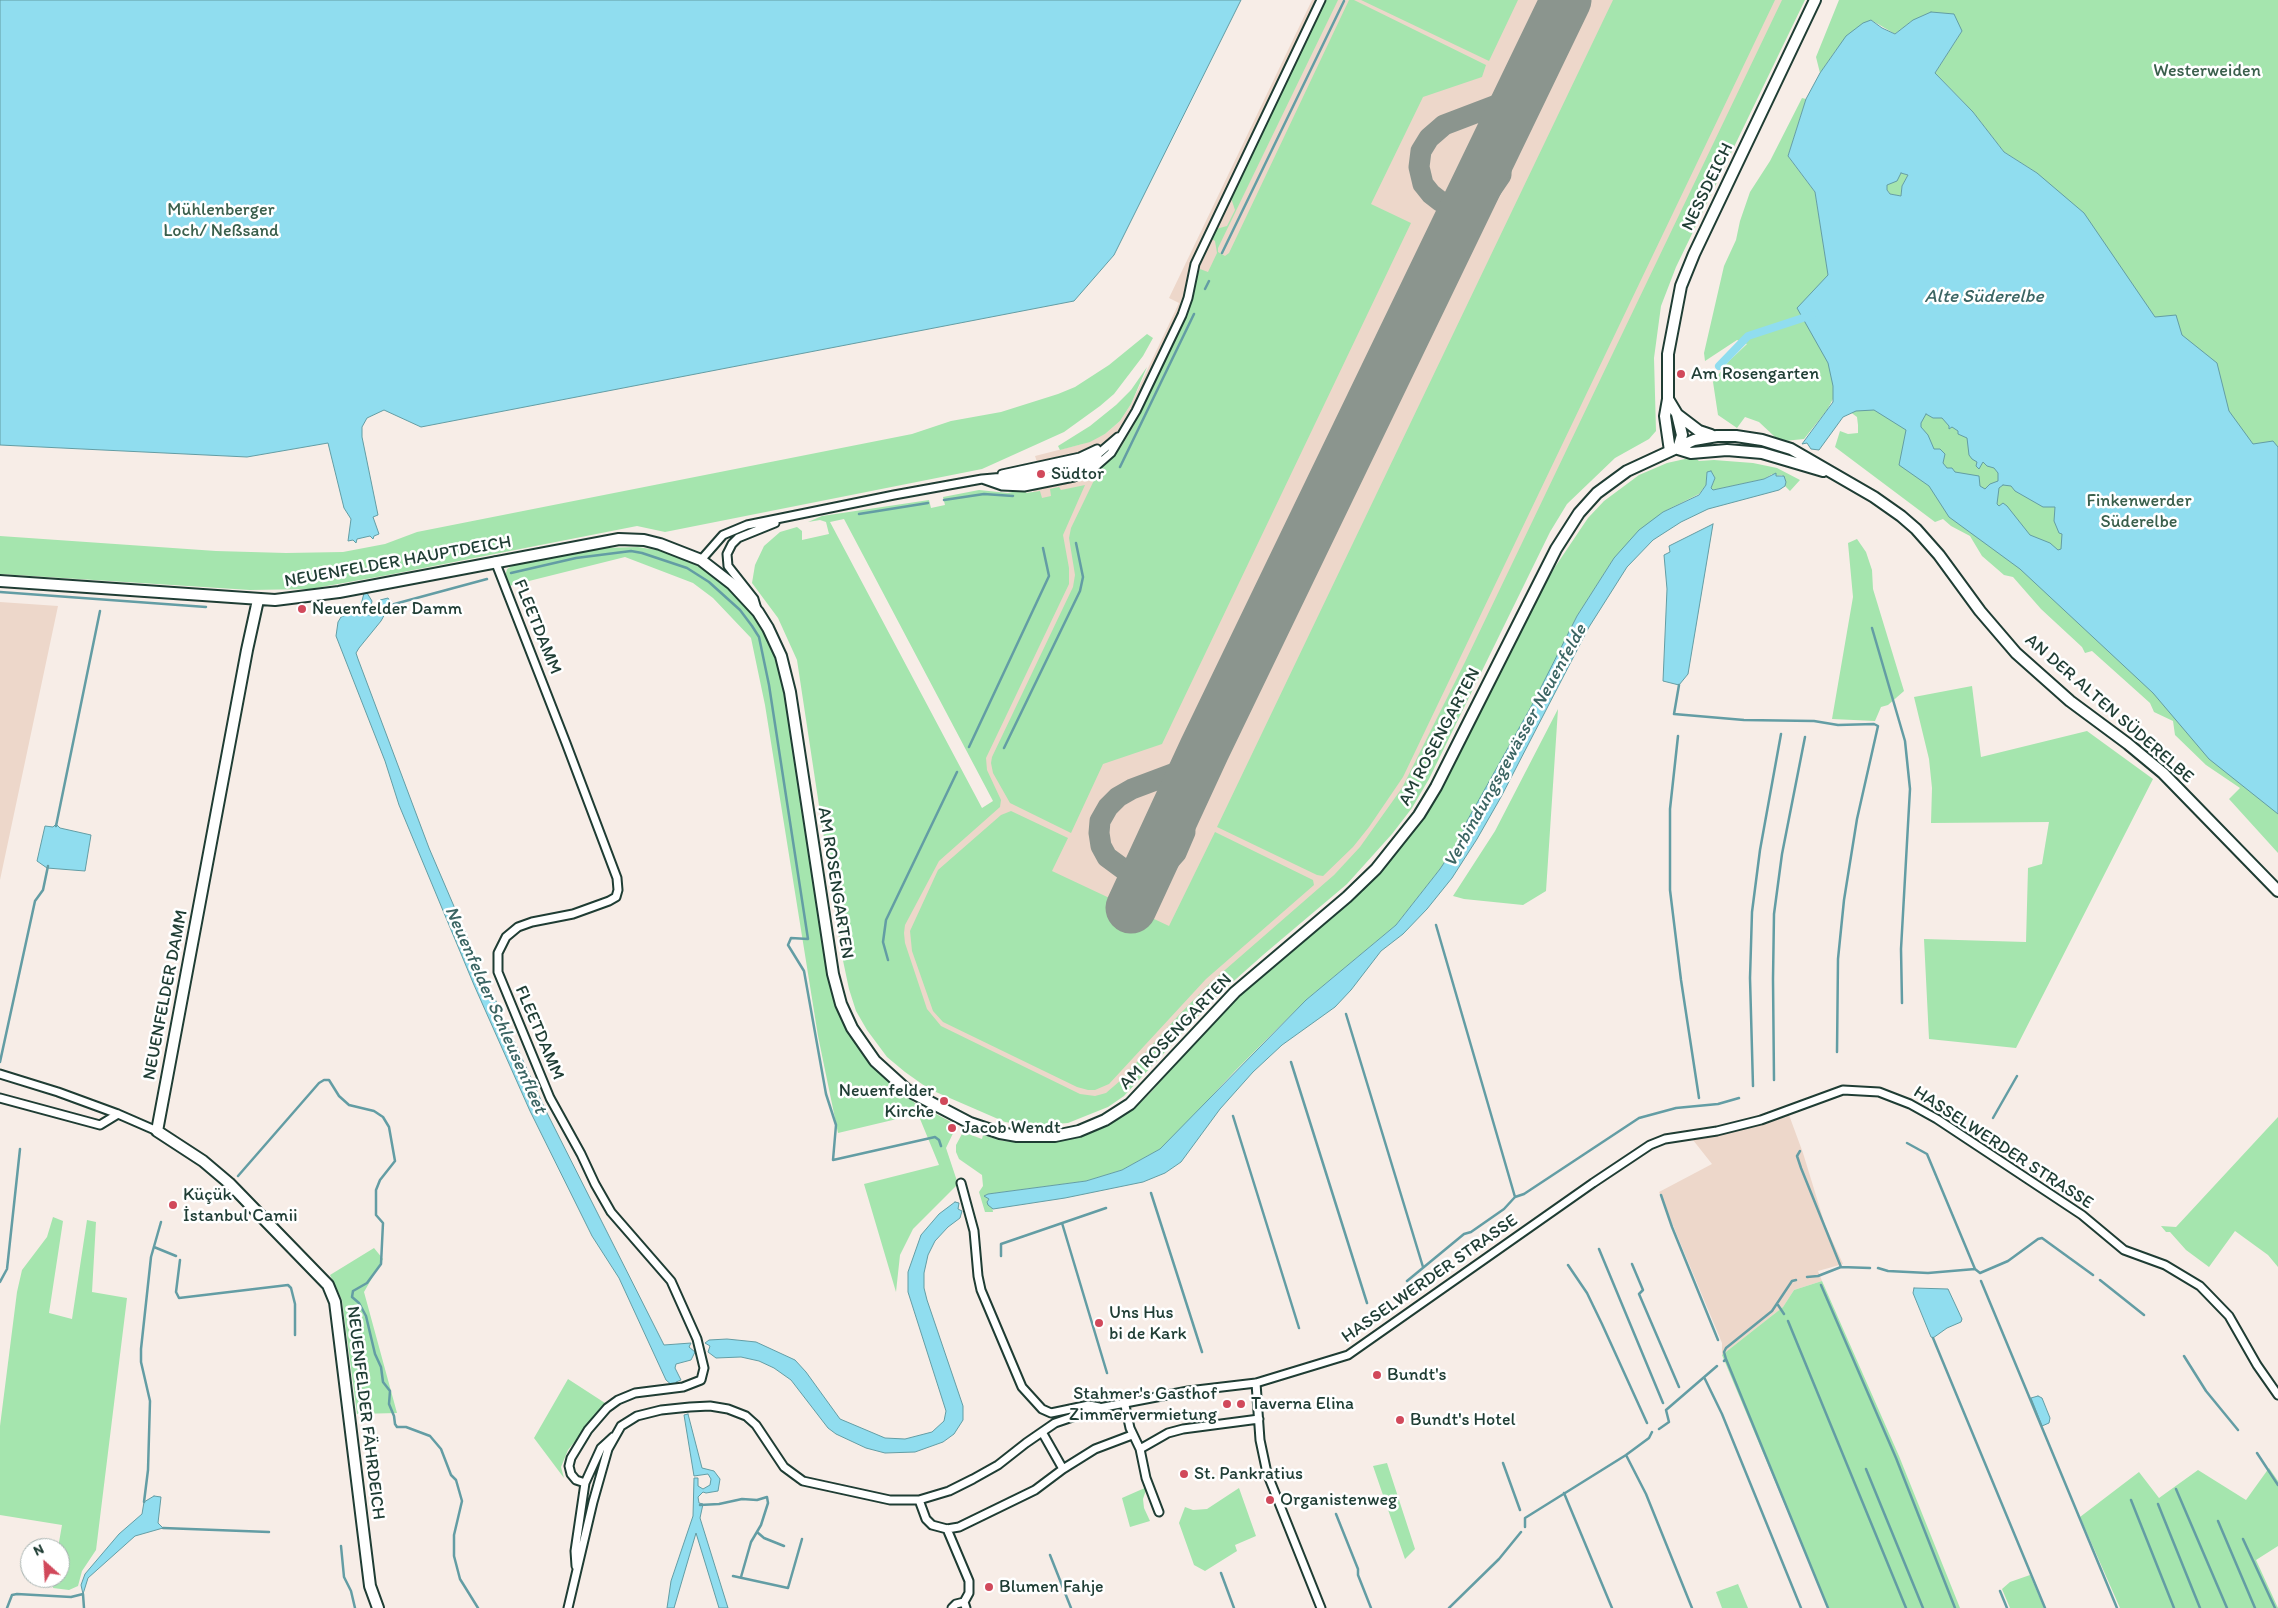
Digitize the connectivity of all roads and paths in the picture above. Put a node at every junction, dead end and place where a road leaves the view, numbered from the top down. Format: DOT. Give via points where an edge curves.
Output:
graph roads {
  1 [pos="1321,0"];
  2 [pos="1815,0"];
  3 [pos="1668,398"];
  4 [pos="1677,414"];
  5 [pos="1126,428"];
  6 [pos="1717,436"];
  7 [pos="1674,450"];
  8 [pos="1831,474"];
  9 [pos="982,479"];
  10 [pos="796,515"];
  11 [pos="592,543"];
  12 [pos="701,560"];
  13 [pos="495,561"];
  14 [pos="0,581"];
  15 [pos="258,600"];
  16 [pos="758,612"];
  17 [pos="2278,891"];
  18 [pos="0,1074"];
  19 [pos="0,1098"];
  20 [pos="118,1114"];
  21 [pos="157,1131"];
  22 [pos="961,1183"];
  23 [pos="1256,1384"];
  24 [pos="2278,1395"];
  25 [pos="1124,1402"];
  26 [pos="1099,1408"];
  27 [pos="1259,1420"];
  28 [pos="1042,1432"];
  29 [pos="1132,1436"];
  30 [pos="614,1437"];
  31 [pos="1140,1449"];
  32 [pos="1062,1468"];
  33 [pos="585,1483"];
  34 [pos="919,1500"];
  35 [pos="1159,1512"];
  36 [pos="947,1529"];
  37 [pos="576,1571"];
  38 [pos="965,1605"];
  39 [pos="378,1608"];
  40 [pos="568,1608"];
  41 [pos="952,1608"];
  42 [pos="1321,1608"];
  1 -- 5 [label="street" via="1195,264 1185,308"];
  2 -- 3 [label="main road, NESSDEICH" via="1686,270 1670,336"];
  3 -- 4 [label="main road, NESSDEICH"];
  3 -- 7 [label="main road, NESSDEICH" via="1665,416"];
  4 -- 6 [label="main road" via="1706,435"];
  4 -- 7 [label="main road, NESSDEICH" via="1682,435"];
  5 -- 9 [label="street" via="1080,457"];
  5 -- 9 [label="street" via="1111,453 1094,468 1074,477 1024,487 1002,486"];
  6 -- 7 [label="main road, AN DER ALTEN SÜDERELBE" via="1694,440"];
  6 -- 8 [label="main road, AN DER ALTEN SÜDERELBE" via="1747,437 1791,448"];
  7 -- 8 [label="main road, AN DER ALTEN SÜDERELBE" via="1762,453"];
  7 -- 16 [label="main road, AM ROSENGARTEN" via="1637,465 1618,477 1597,493 1571,524 1436,787 1409,829 1376,869 1235,992 1130,1104 1096,1124 1067,1134 1029,1137 1000,1133 938,1107 892,1078 865,1049 852,1028 832,974 787,674 777,645"];
  8 -- 17 [label="main road, AN DER ALTEN SÜDERELBE" via="1879,501 1916,529 2016,653 2070,701 2163,774"];
  9 -- 10 [label="street"];
  10 -- 12 [label="street" via="730,531 716,540"];
  10 -- 16 [label="street" via="738,538 729,550 728,566 754,599"];
  11 -- 12 [label="main road, AM ROSENGARTEN" via="644,540"];
  11 -- 13 [label="main road, NEUENFELDER HAUPTDEICH"];
  12 -- 16 [label="main road, AM ROSENGARTEN" via="732,584"];
  13 -- 15 [label="main road, NEUENFELDER HAUPTDEICH" via="339,592"];
  13 -- 33 [label="street, FLEETDAMM" via="617,878 618,890 616,897 609,901 518,927 506,937 498,953 498,972 550,1098 594,1184 611,1212 671,1281 697,1339 704,1368 701,1380 683,1388 635,1393 607,1408 588,1430 571,1458 571,1474"];
  14 -- 15 [label="main road, NEUENFELDER HAUPTDEICH"];
  15 -- 21 [label="main road, NEUENFELDER DAMM"];
  18 -- 20 [label="street, NEUENFELDER FÄHRDEICH"];
  19 -- 20 [label="street" via="100,1126"];
  20 -- 21 [label="street, NEUENFELDER FÄHRDEICH"];
  21 -- 39 [label="main road, NEUENFELDER FÄHRDEICH" via="229,1182 328,1285 335,1302 370,1586"];
  22 -- 26 [label="street" via="974,1231 982,1290 1022,1387 1042,1409 1051,1413 1089,1405"];
  23 -- 24 [label="street, HASSELWERDER STRASSE" via="1348,1355 1650,1145 1665,1139 1744,1125 1832,1093 1860,1089 1891,1096 1936,1119 2082,1215 2124,1250 2165,1265 2200,1286 2229,1316"];
  23 -- 25 [label="street, HASSELWERDER STRASSE"];
  23 -- 27 [label="street"];
  25 -- 26 [label="street, HASSELWERDER STRASSE"];
  25 -- 29 [label="street"];
  26 -- 28 [label="street, HASSELWERDER STRASSE" via="1055,1423"];
  27 -- 31 [label="street" via="1183,1429 1168,1433"];
  27 -- 42 [label="street" via="1262,1456 1269,1478"];
  28 -- 32 [label="street"];
  28 -- 34 [label="street, HASSELWERDER STRASSE" via="998,1465 973,1479"];
  29 -- 31 [label="street"];
  29 -- 32 [label="street" via="1095,1449"];
  30 -- 33 [label="street" via="601,1448"];
  30 -- 34 [label="street, HASSELWERDER STRASSE" via="624,1423 652,1412 710,1406 728,1409 746,1416 756,1425 784,1467 803,1481 890,1500"];
  30 -- 37 [label="street, HASSELWERDER STRASSE" via="599,1480"];
  31 -- 35 [label="street" via="1146,1478"];
  32 -- 36 [label="street" via="1018,1500 959,1528"];
  33 -- 37 [label="street" via="575,1552"];
  34 -- 36 [label="street" via="926,1519 932,1525"];
  36 -- 38 [label="street" via="969,1581"];
  37 -- 40 [label="street, HASSELWERDER STRASSE"];
  38 -- 41 [label="street" via="956,1604"];
}
